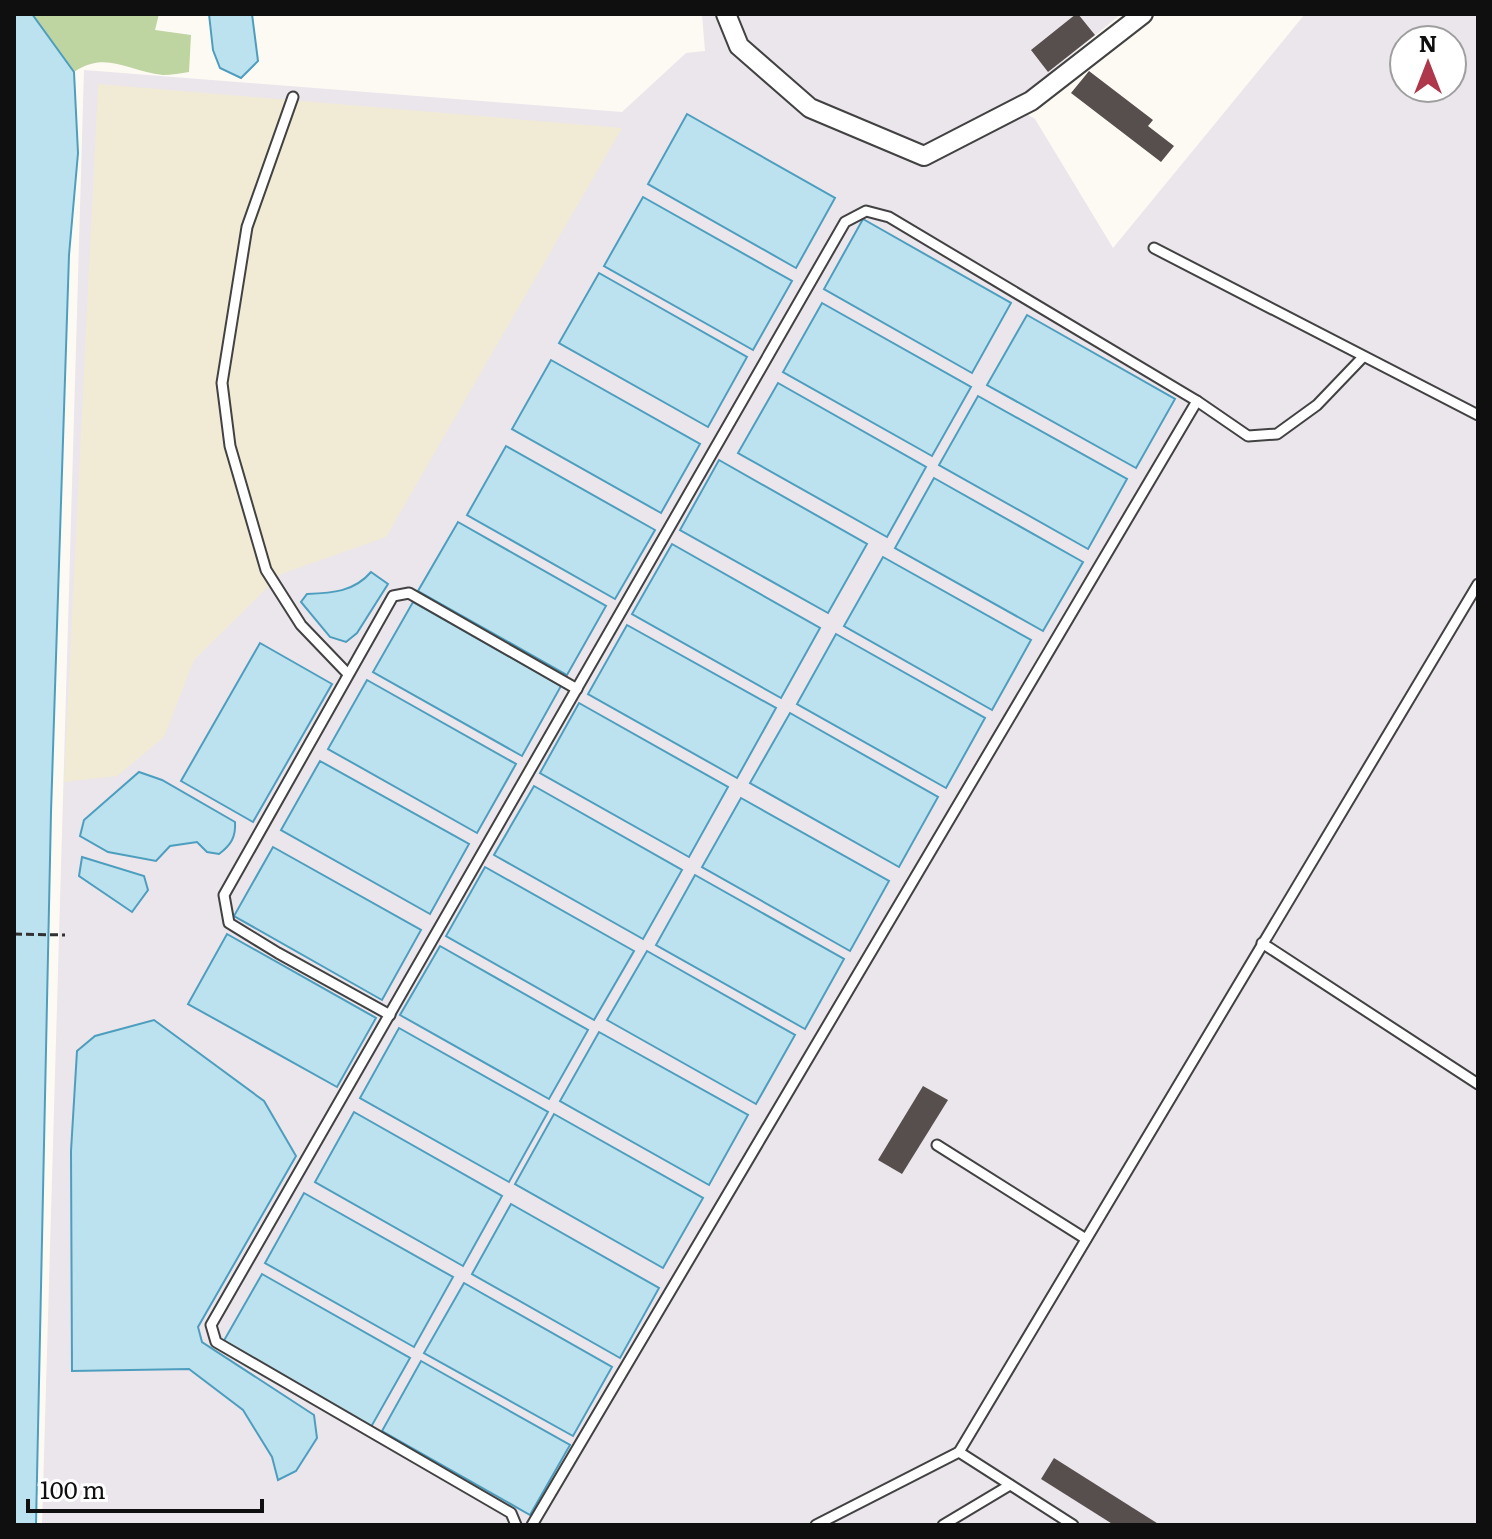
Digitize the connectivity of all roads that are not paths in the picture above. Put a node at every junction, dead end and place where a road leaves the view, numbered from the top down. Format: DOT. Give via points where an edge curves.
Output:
graph roads {
  1 [pos="726,14"];
  2 [pos="1143,14"];
  3 [pos="293,97"];
  4 [pos="1154,248"];
  5 [pos="1363,357"];
  6 [pos="1197,401"];
  7 [pos="1478,415"];
  8 [pos="1478,584"];
  9 [pos="348,674"];
  10 [pos="577,689"];
  11 [pos="1262,943"];
  12 [pos="390,1015"];
  13 [pos="1478,1084"];
  14 [pos="937,1145"];
  15 [pos="1086,1239"];
  16 [pos="959,1452"];
  17 [pos="1010,1485"];
  18 [pos="516,1525"];
  19 [pos="532,1525"];
  20 [pos="816,1525"];
  21 [pos="943,1525"];
  22 [pos="1073,1525"];
  1 -- 2 [label="street" via="739,46 810,108 924,156 1031,101"];
  3 -- 9 [label="lane" via="247,227 222,383 230,446 266,570 301,625"];
  4 -- 5 [label="lane"];
  5 -- 6 [label="lane" via="1317,405 1277,434 1248,436"];
  5 -- 7 [label="lane"];
  6 -- 10 [label="lane" via="889,217 866,211 845,222"];
  6 -- 19 [label="lane"];
  8 -- 11 [label="lane"];
  9 -- 10 [label="lane" via="393,596 409,593"];
  9 -- 12 [label="lane" via="224,903 229,923"];
  10 -- 12 [label="lane"];
  11 -- 13 [label="lane"];
  11 -- 15 [label="lane"];
  12 -- 18 [label="lane" via="211,1325 216,1342 511,1513"];
  14 -- 15 [label="lane"];
  15 -- 16 [label="lane"];
  16 -- 17 [label="lane"];
  16 -- 20 [label="lane"];
  17 -- 21 [label="lane"];
  17 -- 22 [label="lane"];
}
